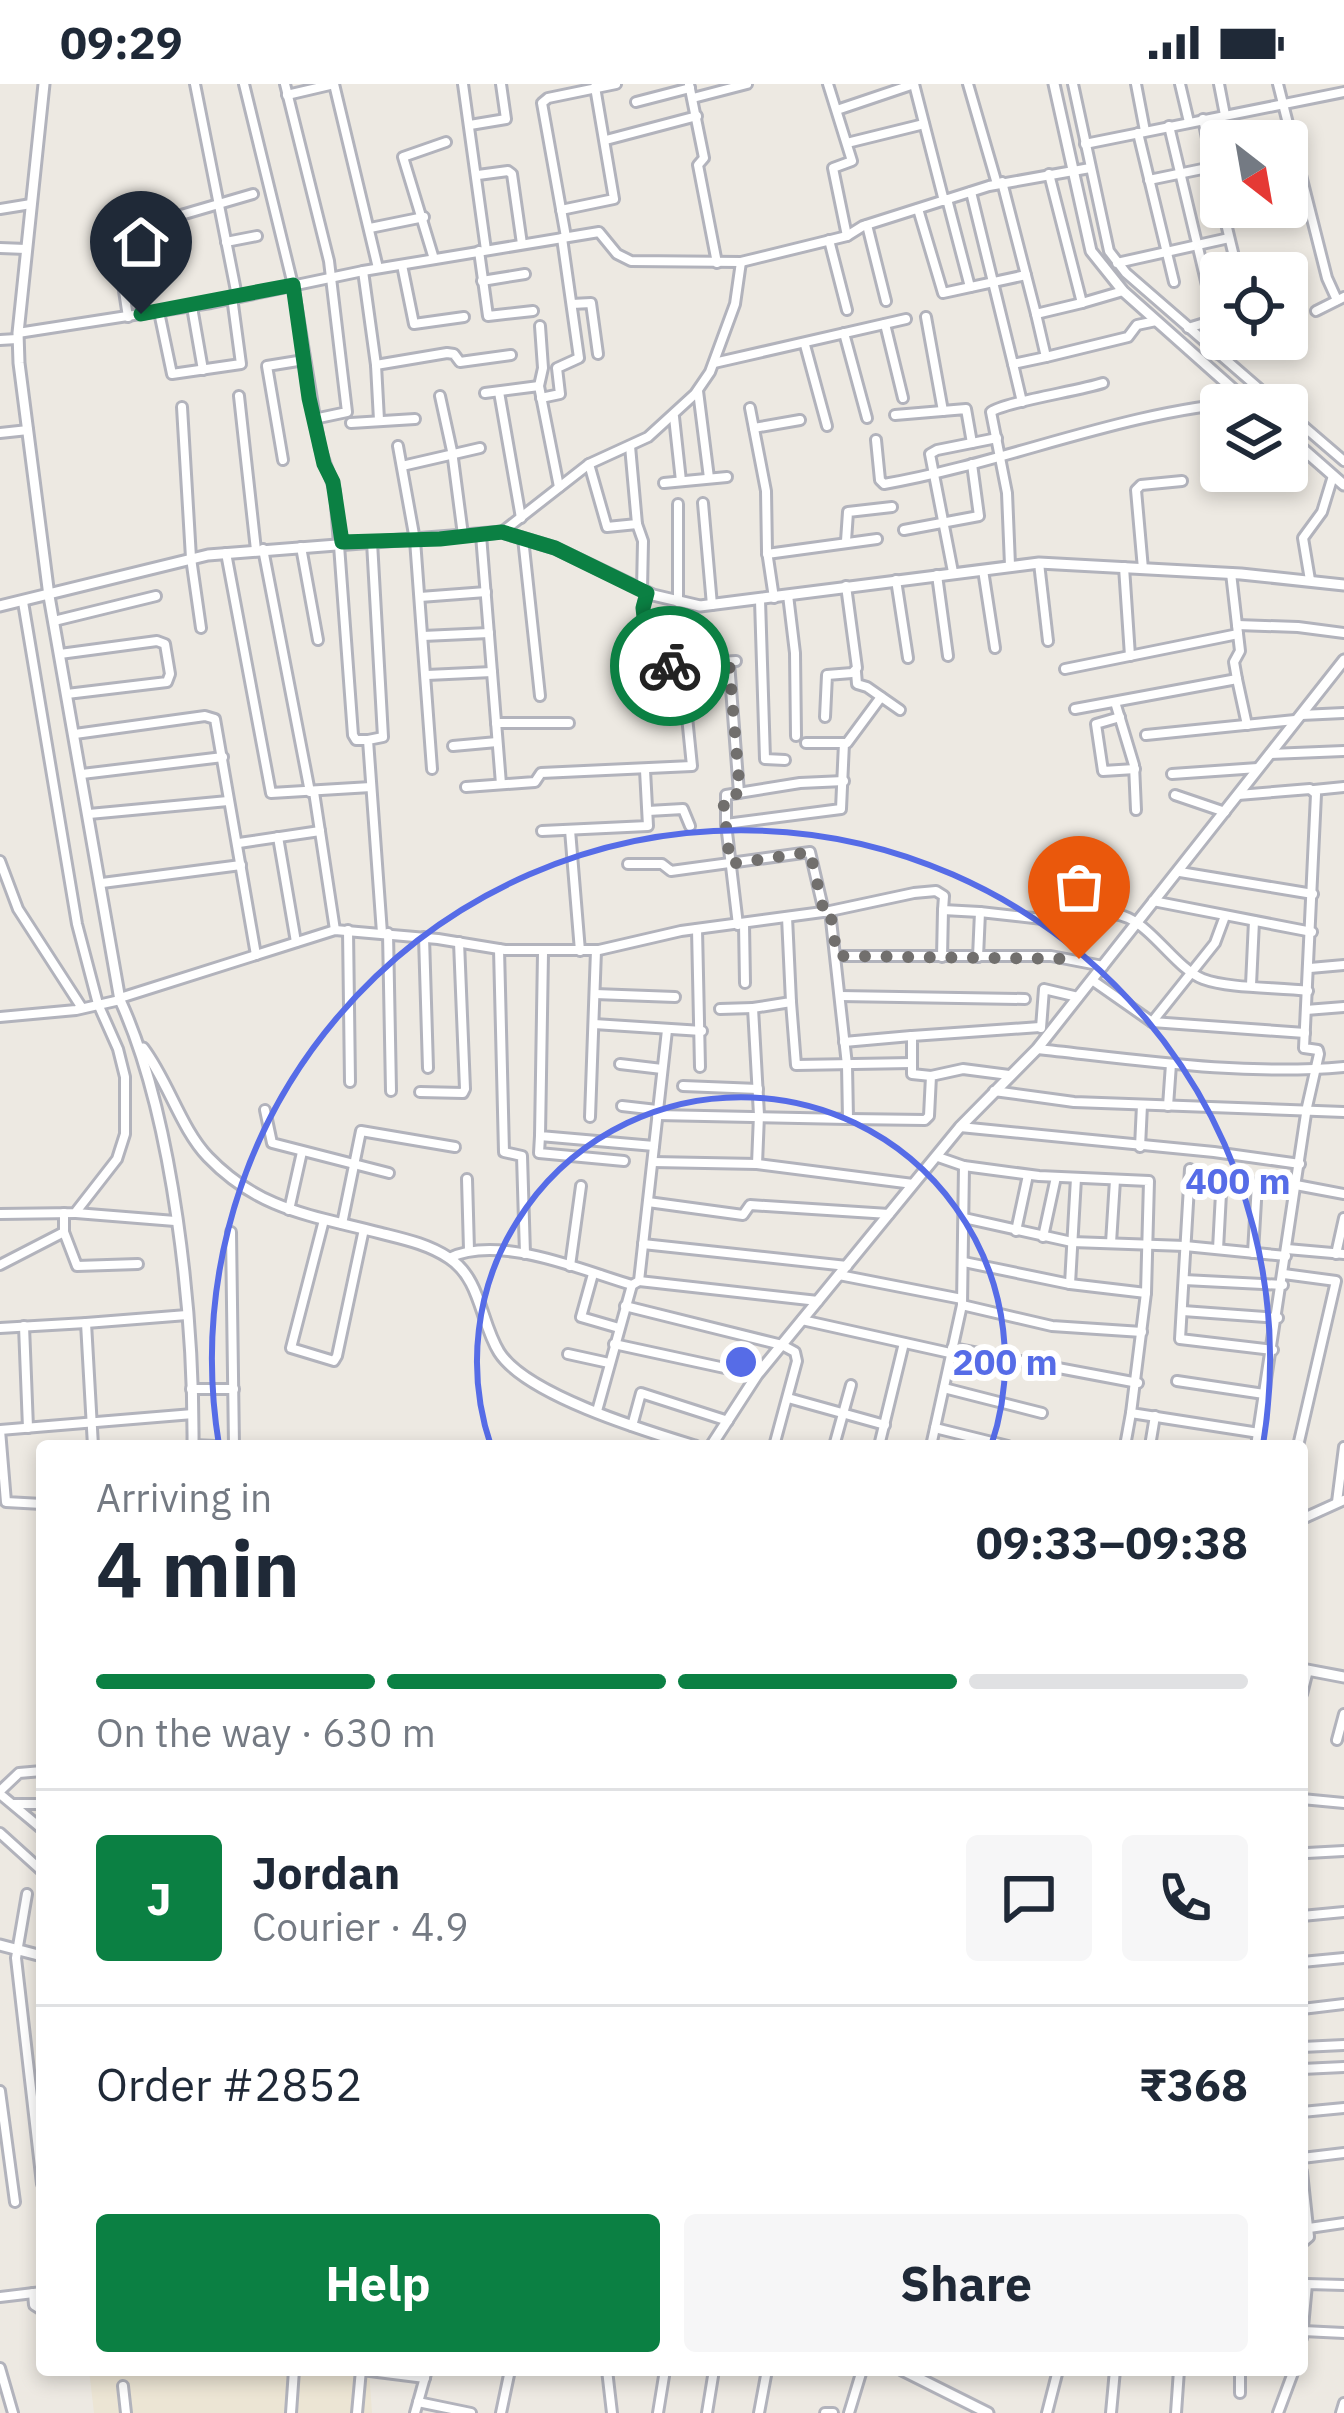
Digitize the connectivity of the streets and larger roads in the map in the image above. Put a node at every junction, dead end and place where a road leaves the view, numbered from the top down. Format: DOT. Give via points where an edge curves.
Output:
graph roads {
  1 [pos="44,84"];
  2 [pos="195,84"];
  3 [pos="244,84"];
  4 [pos="334,84"];
  5 [pos="464,84"];
  6 [pos="501,84"];
  7 [pos="616,84"];
  8 [pos="643,84"];
  9 [pos="747,84"];
  10 [pos="828,84"];
  11 [pos="914,84"];
  12 [pos="968,84"];
  13 [pos="1054,84"];
  14 [pos="1073,84"];
  15 [pos="1136,84"];
  16 [pos="1180,84"];
  17 [pos="1220,84"];
  18 [pos="1278,84"];
  19 [pos="1310,84"];
  20 [pos="595,87"];
  21 [pos="286,89"];
  22 [pos="690,90"];
  23 [pos="1344,92"];
  24 [pos="1312,98"];
  25 [pos="1282,104"];
  26 [pos="837,110"];
  27 [pos="1225,115"];
  28 [pos="697,116"];
  29 [pos="1204,119"];
  30 [pos="1189,122"];
  31 [pos="924,124"];
  32 [pos="470,125"];
  33 [pos="1169,126"];
  34 [pos="1142,132"];
  35 [pos="605,140"];
  36 [pos="446,142"];
  37 [pos="847,143"];
  38 [pos="1085,144"];
  39 [pos="1082,169"];
  40 [pos="1200,169"];
  41 [pos="1181,172"];
  42 [pos="1049,174"];
  43 [pos="478,175"];
  44 [pos="1149,180"];
  45 [pos="1000,183"];
  46 [pos="971,192"];
  47 [pos="253,194"];
  48 [pos="946,200"];
  49 [pos="31,204"];
  50 [pos="219,204"];
  51 [pos="0,209"];
  52 [pos="918,209"];
  53 [pos="561,210"];
  54 [pos="181,215"];
  55 [pos="424,217"];
  56 [pos="867,225"];
  57 [pos="370,228"];
  58 [pos="1226,228"];
  59 [pos="257,236"];
  60 [pos="847,236"];
  61 [pos="564,237"];
  62 [pos="1229,238"];
  63 [pos="829,240"];
  64 [pos="226,242"];
  65 [pos="522,244"];
  66 [pos="117,245"];
  67 [pos="1198,245"];
  68 [pos="0,248"];
  69 [pos="26,249"];
  70 [pos="483,251"];
  71 [pos="1200,252"];
  72 [pos="1233,252"];
  73 [pos="1167,253"];
  74 [pos="434,259"];
  75 [pos="741,262"];
  76 [pos="717,263"];
  77 [pos="1117,263"];
  78 [pos="401,264"];
  79 [pos="378,268"];
  80 [pos="363,271"];
  81 [pos="525,274"];
  82 [pos="1026,275"];
  83 [pos="332,277"];
  84 [pos="482,281"];
  85 [pos="994,281"];
  86 [pos="1174,282"];
  87 [pos="293,285"];
  88 [pos="970,287"];
  89 [pos="1123,290"];
  90 [pos="234,297"];
  91 [pos="1341,298"];
  92 [pos="886,301"];
  93 [pos="1082,303"];
  94 [pos="572,304"];
  95 [pos="192,306"];
  96 [pos="847,310"];
  97 [pos="532,311"];
  98 [pos="1316,311"];
  99 [pos="158,312"];
  100 [pos="1036,314"];
  101 [pos="128,316"];
  102 [pos="464,317"];
  103 [pos="926,317"];
  104 [pos="905,319"];
  105 [pos="1156,321"];
  106 [pos="885,324"];
  107 [pos="1200,324"];
  108 [pos="540,326"];
  109 [pos="1187,328"];
  110 [pos="844,333"];
  111 [pos="18,336"];
  112 [pos="1200,339"];
  113 [pos="0,340"];
  114 [pos="805,345"];
  115 [pos="598,354"];
  116 [pos="511,355"];
  117 [pos="1046,356"];
  118 [pos="304,360"];
  119 [pos="1225,360"];
  120 [pos="713,364"];
  121 [pos="1013,364"];
  122 [pos="376,365"];
  123 [pos="203,370"];
  124 [pos="1103,383"];
  125 [pos="1227,384"];
  126 [pos="1253,384"];
  127 [pos="539,386"];
  128 [pos="698,390"];
  129 [pos="499,392"];
  130 [pos="485,393"];
  131 [pos="239,396"];
  132 [pos="440,396"];
  133 [pos="541,398"];
  134 [pos="903,398"];
  135 [pos="1022,402"];
  136 [pos="182,407"];
  137 [pos="750,408"];
  138 [pos="1200,408"];
  139 [pos="943,411"];
  140 [pos="895,416"];
  141 [pos="674,417"];
  142 [pos="867,418"];
  143 [pos="314,419"];
  144 [pos="415,419"];
  145 [pos="379,420"];
  146 [pos="800,420"];
  147 [pos="351,423"];
  148 [pos="827,426"];
  149 [pos="754,428"];
  150 [pos="28,430"];
  151 [pos="0,433"];
  152 [pos="997,438"];
  153 [pos="876,440"];
  154 [pos="1308,440"];
  155 [pos="972,443"];
  156 [pos="1344,444"];
  157 [pos="398,446"];
  158 [pos="630,446"];
  159 [pos="1308,447"];
  160 [pos="480,448"];
  161 [pos="452,454"];
  162 [pos="1000,457"];
  163 [pos="1341,459"];
  164 [pos="283,460"];
  165 [pos="590,464"];
  166 [pos="972,464"];
  167 [pos="402,466"];
  168 [pos="934,474"];
  169 [pos="1333,476"];
  170 [pos="727,477"];
  171 [pos="709,478"];
  172 [pos="681,481"];
  173 [pos="1182,481"];
  174 [pos="664,483"];
  175 [pos="1344,485"];
  176 [pos="559,489"];
  177 [pos="703,503"];
  178 [pos="679,504"];
  179 [pos="892,507"];
  180 [pos="521,518"];
  181 [pos="637,524"];
  182 [pos="944,524"];
  183 [pos="904,530"];
  184 [pos="502,532"];
  185 [pos="481,535"];
  186 [pos="463,537"];
  187 [pos="523,538"];
  188 [pos="877,538"];
  189 [pos="415,540"];
  190 [pos="846,541"];
  191 [pos="342,542"];
  192 [pos="372,542"];
  193 [pos="301,546"];
  194 [pos="260,550"];
  195 [pos="226,554"];
  196 [pos="767,554"];
  197 [pos="191,558"];
  198 [pos="1039,562"];
  199 [pos="1010,565"];
  200 [pos="982,568"];
  201 [pos="1124,568"];
  202 [pos="1143,568"];
  203 [pos="953,572"];
  204 [pos="1231,573"];
  205 [pos="936,574"];
  206 [pos="896,579"];
  207 [pos="1310,580"];
  208 [pos="1344,585"];
  209 [pos="846,586"];
  210 [pos="644,591"];
  211 [pos="486,592"];
  212 [pos="49,596"];
  213 [pos="156,596"];
  214 [pos="788,596"];
  215 [pos="420,597"];
  216 [pos="774,598"];
  217 [pos="760,600"];
  218 [pos="23,602"];
  219 [pos="678,602"];
  220 [pos="712,605"];
  221 [pos="0,607"];
  222 [pos="54,621"];
  223 [pos="201,628"];
  224 [pos="1238,630"];
  225 [pos="489,633"];
  226 [pos="1344,633"];
  227 [pos="423,636"];
  228 [pos="318,640"];
  229 [pos="1048,641"];
  230 [pos="995,648"];
  231 [pos="60,654"];
  232 [pos="948,656"];
  233 [pos="1130,656"];
  234 [pos="908,658"];
  235 [pos="1343,663"];
  236 [pos="1065,669"];
  237 [pos="856,670"];
  238 [pos="492,672"];
  239 [pos="427,675"];
  240 [pos="1238,679"];
  241 [pos="684,687"];
  242 [pos="67,694"];
  243 [pos="540,696"];
  244 [pos="881,697"];
  245 [pos="1115,702"];
  246 [pos="1075,709"];
  247 [pos="900,710"];
  248 [pos="1344,713"];
  249 [pos="825,717"];
  250 [pos="1120,717"];
  251 [pos="1299,717"];
  252 [pos="496,723"];
  253 [pos="569,724"];
  254 [pos="1246,725"];
  255 [pos="75,734"];
  256 [pos="1146,735"];
  257 [pos="796,736"];
  258 [pos="368,740"];
  259 [pos="497,742"];
  260 [pos="806,743"];
  261 [pos="844,743"];
  262 [pos="453,746"];
  263 [pos="1344,751"];
  264 [pos="1270,754"];
  265 [pos="223,757"];
  266 [pos="785,760"];
  267 [pos="1259,768"];
  268 [pos="432,769"];
  269 [pos="645,770"];
  270 [pos="1135,770"];
  271 [pos="82,774"];
  272 [pos="1172,774"];
  273 [pos="844,782"];
  274 [pos="501,784"];
  275 [pos="371,787"];
  276 [pos="466,787"];
  277 [pos="1344,787"];
  278 [pos="1313,790"];
  279 [pos="312,792"];
  280 [pos="740,793"];
  281 [pos="1175,795"];
  282 [pos="1238,795"];
  283 [pos="227,800"];
  284 [pos="1136,810"];
  285 [pos="648,812"];
  286 [pos="1225,812"];
  287 [pos="89,814"];
  288 [pos="727,824"];
  289 [pos="690,826"];
  290 [pos="542,830"];
  291 [pos="569,830"];
  292 [pos="320,831"];
  293 [pos="278,837"];
  294 [pos="239,842"];
  295 [pos="0,861"];
  296 [pos="628,864"];
  297 [pos="730,864"];
  298 [pos="241,865"];
  299 [pos="1180,872"];
  300 [pos="102,884"];
  301 [pos="4,891"];
  302 [pos="1313,894"];
  303 [pos="1153,901"];
  304 [pos="943,910"];
  305 [pos="827,912"];
  306 [pos="980,912"];
  307 [pos="1226,916"];
  308 [pos="787,917"];
  309 [pos="1138,920"];
  310 [pos="1254,921"];
  311 [pos="741,925"];
  312 [pos="697,929"];
  313 [pos="335,930"];
  314 [pos="348,931"];
  315 [pos="1312,932"];
  316 [pos="385,933"];
  317 [pos="424,937"];
  318 [pos="296,942"];
  319 [pos="459,942"];
  320 [pos="499,949"];
  321 [pos="580,950"];
  322 [pos="596,950"];
  323 [pos="544,952"];
  324 [pos="256,955"];
  325 [pos="837,956"];
  326 [pos="943,957"];
  327 [pos="978,957"];
  328 [pos="1344,965"];
  329 [pos="1103,966"];
  330 [pos="1309,968"];
  331 [pos="1191,971"];
  332 [pos="1092,980"];
  333 [pos="746,983"];
  334 [pos="1251,985"];
  335 [pos="1308,991"];
  336 [pos="595,994"];
  337 [pos="840,996"];
  338 [pos="675,997"];
  339 [pos="1078,997"];
  340 [pos="120,999"];
  341 [pos="1024,999"];
  342 [pos="791,1002"];
  343 [pos="98,1004"];
  344 [pos="1344,1006"];
  345 [pos="82,1008"];
  346 [pos="754,1008"];
  347 [pos="720,1009"];
  348 [pos="1306,1010"];
  349 [pos="0,1018"];
  350 [pos="1152,1022"];
  351 [pos="594,1024"];
  352 [pos="1045,1029"];
  353 [pos="667,1030"];
  354 [pos="702,1031"];
  355 [pos="1305,1034"];
  356 [pos="912,1036"];
  357 [pos="844,1042"];
  358 [pos="140,1043"];
  359 [pos="1036,1048"];
  360 [pos="620,1064"];
  361 [pos="913,1064"];
  362 [pos="1171,1064"];
  363 [pos="847,1065"];
  364 [pos="700,1067"];
  365 [pos="1344,1067"];
  366 [pos="428,1068"];
  367 [pos="662,1069"];
  368 [pos="1316,1070"];
  369 [pos="1009,1075"];
  370 [pos="931,1076"];
  371 [pos="350,1082"];
  372 [pos="683,1086"];
  373 [pos="758,1089"];
  374 [pos="994,1090"];
  375 [pos="391,1091"];
  376 [pos="420,1092"];
  377 [pos="1142,1105"];
  378 [pos="622,1106"];
  379 [pos="1168,1106"];
  380 [pos="265,1110"];
  381 [pos="657,1112"];
  382 [pos="1344,1112"];
  383 [pos="1306,1114"];
  384 [pos="759,1115"];
  385 [pos="590,1117"];
  386 [pos="848,1119"];
  387 [pos="960,1127"];
  388 [pos="540,1136"];
  389 [pos="654,1146"];
  390 [pos="454,1147"];
  391 [pos="1140,1148"];
  392 [pos="302,1152"];
  393 [pos="539,1153"];
  394 [pos="522,1156"];
  395 [pos="938,1157"];
  396 [pos="624,1161"];
  397 [pos="652,1162"];
  398 [pos="757,1164"];
  399 [pos="1300,1164"];
  400 [pos="354,1165"];
  401 [pos="964,1166"];
  402 [pos="1190,1169"];
  403 [pos="388,1173"];
  404 [pos="1028,1174"];
  405 [pos="1222,1175"];
  406 [pos="1056,1177"];
  407 [pos="1076,1178"];
  408 [pos="467,1179"];
  409 [pos="1114,1180"];
  410 [pos="1257,1183"];
  411 [pos="913,1184"];
  412 [pos="1296,1185"];
  413 [pos="581,1186"];
  414 [pos="1344,1194"];
  415 [pos="648,1202"];
  416 [pos="289,1210"];
  417 [pos="70,1213"];
  418 [pos="0,1214"];
  419 [pos="889,1214"];
  420 [pos="964,1218"];
  421 [pos="1344,1218"];
  422 [pos="324,1220"];
  423 [pos="175,1221"];
  424 [pos="342,1224"];
  425 [pos="364,1229"];
  426 [pos="1016,1231"];
  427 [pos="64,1232"];
  428 [pos="231,1232"];
  429 [pos="1042,1237"];
  430 [pos="1072,1242"];
  431 [pos="1111,1243"];
  432 [pos="643,1244"];
  433 [pos="1148,1244"];
  434 [pos="1185,1246"];
  435 [pos="1218,1249"];
  436 [pos="469,1250"];
  437 [pos="1286,1252"];
  438 [pos="1253,1253"];
  439 [pos="525,1254"];
  440 [pos="1340,1254"];
  441 [pos="449,1258"];
  442 [pos="964,1262"];
  443 [pos="138,1264"];
  444 [pos="0,1265"];
  445 [pos="570,1266"];
  446 [pos="843,1270"];
  447 [pos="593,1274"];
  448 [pos="1283,1279"];
  449 [pos="1184,1280"];
  450 [pos="1340,1282"];
  451 [pos="636,1283"];
  452 [pos="1070,1284"];
  453 [pos="1146,1293"];
  454 [pos="818,1300"];
  455 [pos="962,1302"];
  456 [pos="625,1306"];
  457 [pos="1183,1311"];
  458 [pos="187,1315"];
  459 [pos="1278,1318"];
  460 [pos="802,1321"];
  461 [pos="86,1323"];
  462 [pos="24,1327"];
  463 [pos="0,1328"];
  464 [pos="619,1328"];
  465 [pos="1142,1332"];
  466 [pos="904,1343"];
  467 [pos="614,1344"];
  468 [pos="782,1345"];
  469 [pos="951,1350"];
  470 [pos="1273,1350"];
  471 [pos="568,1354"];
  472 [pos="609,1363"];
  473 [pos="757,1375"];
  474 [pos="1177,1381"];
  475 [pos="1138,1384"];
  476 [pos="851,1385"];
  477 [pos="944,1388"];
  478 [pos="191,1389"];
  479 [pos="234,1389"];
  480 [pos="1265,1394"];
  481 [pos="787,1398"];
  482 [pos="597,1411"];
  483 [pos="1042,1413"];
  484 [pos="1131,1413"];
  485 [pos="193,1414"];
  486 [pos="843,1414"];
  487 [pos="1155,1416"];
  488 [pos="728,1421"];
  489 [pos="91,1425"];
  490 [pos="885,1425"];
  491 [pos="632,1426"];
  492 [pos="28,1428"];
  493 [pos="935,1428"];
  494 [pos="1258,1433"];
  495 [pos="92,1440"];
  496 [pos="193,1440"];
  497 [pos="234,1440"];
  498 [pos="676,1440"];
  499 [pos="715,1440"];
  500 [pos="776,1440"];
  501 [pos="836,1440"];
  502 [pos="881,1440"];
  503 [pos="932,1440"];
  504 [pos="984,1440"];
  505 [pos="1126,1440"];
  506 [pos="1151,1440"];
  507 [pos="1257,1440"];
  508 [pos="1300,1440"];
  509 [pos="1344,1447"];
  510 [pos="1341,1501"];
  511 [pos="36,1504"];
  512 [pos="1308,1516"];
  513 [pos="1308,1671"];
  514 [pos="1344,1677"];
  515 [pos="1344,1714"];
  516 [pos="1337,1740"];
  517 [pos="36,1772"];
  518 [pos="0,1792"];
  519 [pos="1308,1800"];
  520 [pos="1344,1803"];
  521 [pos="13,1804"];
  522 [pos="36,1804"];
  523 [pos="36,1824"];
  524 [pos="0,1833"];
  525 [pos="1344,1851"];
  526 [pos="1308,1853"];
  527 [pos="36,1866"];
  528 [pos="27,1894"];
  529 [pos="1344,1912"];
  530 [pos="1308,1915"];
  531 [pos="0,1945"];
  532 [pos="16,1948"];
  533 [pos="36,1954"];
  534 [pos="1344,1958"];
  535 [pos="1308,1961"];
  536 [pos="1344,2004"];
  537 [pos="1308,2008"];
  538 [pos="1344,2045"];
  539 [pos="1308,2047"];
  540 [pos="1344,2067"];
  541 [pos="1308,2069"];
  542 [pos="0,2091"];
  543 [pos="1344,2108"];
  544 [pos="1308,2111"];
  545 [pos="36,2130"];
  546 [pos="1344,2153"];
  547 [pos="1308,2157"];
  548 [pos="15,2202"];
  549 [pos="1308,2220"];
  550 [pos="1344,2223"];
  551 [pos="1309,2228"];
  552 [pos="1308,2238"];
  553 [pos="1344,2285"];
  554 [pos="36,2292"];
  555 [pos="1308,2292"];
  556 [pos="0,2297"];
  557 [pos="1344,2333"];
  558 [pos="1308,2334"];
  559 [pos="0,2368"];
  560 [pos="294,2376"];
  561 [pos="360,2376"];
  562 [pos="425,2376"];
  563 [pos="509,2376"];
  564 [pos="605,2376"];
  565 [pos="664,2376"];
  566 [pos="713,2376"];
  567 [pos="766,2376"];
  568 [pos="860,2376"];
  569 [pos="914,2376"];
  570 [pos="1057,2376"];
  571 [pos="1114,2376"];
  572 [pos="1179,2376"];
  573 [pos="1240,2376"];
  574 [pos="1292,2376"];
  575 [pos="2,2381"];
  576 [pos="123,2386"];
  577 [pos="1240,2393"];
  578 [pos="1344,2403"];
  579 [pos="417,2408"];
  580 [pos="452,2411"];
  581 [pos="13,2413"];
  582 [pos="126,2413"];
  583 [pos="292,2413"];
  584 [pos="357,2413"];
  585 [pos="470,2413"];
  586 [pos="502,2413"];
  587 [pos="612,2413"];
  588 [pos="658,2413"];
  589 [pos="707,2413"];
  590 [pos="759,2413"];
  591 [pos="849,2413"];
  592 [pos="988,2413"];
  593 [pos="1048,2413"];
  594 [pos="1111,2413"];
  595 [pos="1176,2413"];
  596 [pos="1278,2413"];
  597 [pos="1341,2413"];
  1 -- 49 [label="street"];
  2 -- 50 [label="street"];
  3 -- 87 [label="street"];
  4 -- 21 [label="street"];
  4 -- 57 [label="street"];
  5 -- 32 [label="street"];
  6 -- 32 [label="street" via="506,119"];
  7 -- 20 [label="street"];
  8 -- 22 [label="street" via="641,101"];
  9 -- 22 [label="street"];
  10 -- 26 [label="street"];
  11 -- 26 [label="street"];
  11 -- 31 [label="street"];
  12 -- 45 [label="street"];
  13 -- 39 [label="street"];
  14 -- 38 [label="street"];
  15 -- 34 [label="street"];
  16 -- 30 [label="street"];
  17 -- 27 [label="street"];
  18 -- 25 [label="street"];
  19 -- 24 [label="street"];
  20 -- 35 [label="street"];
  20 -- 53 [label="street" via="542,103"];
  21 -- 83 [label="street"];
  22 -- 28 [label="street"];
  23 -- 24 [label="street"];
  24 -- 25 [label="street"];
  25 -- 27 [label="street"];
  25 -- 91 [label="street" via="1327,278"];
  26 -- 37 [label="street"];
  27 -- 29 [label="street"];
  28 -- 35 [label="street"];
  28 -- 76 [label="street"];
  29 -- 30 [label="street"];
  30 -- 33 [label="street"];
  31 -- 37 [label="street"];
  31 -- 48 [label="street"];
  32 -- 43 [label="street"];
  33 -- 34 [label="street"];
  33 -- 41 [label="street"];
  34 -- 38 [label="street"];
  34 -- 44 [label="street"];
  35 -- 53 [label="street" via="613,202"];
  36 -- 55 [label="street" via="403,157"];
  37 -- 60 [label="street" via="852,161 832,170"];
  38 -- 39 [label="street"];
  39 -- 42 [label="street"];
  39 -- 77 [label="street"];
  39 -- 89 [label="street" via="1091,250"];
  40 -- 41 [label="street"];
  41 -- 44 [label="street"];
  41 -- 67 [label="street"];
  42 -- 45 [label="street"];
  42 -- 93 [label="street"];
  43 -- 65 [label="street" via="512,174"];
  43 -- 70 [label="street"];
  44 -- 73 [label="street"];
  45 -- 46 [label="street"];
  45 -- 82 [label="street"];
  46 -- 48 [label="street"];
  46 -- 85 [label="street"];
  47 -- 50 [label="street"];
  48 -- 52 [label="street"];
  48 -- 88 [label="street"];
  49 -- 51 [label="street"];
  49 -- 69 [label="street"];
  50 -- 54 [label="street"];
  50 -- 64 [label="street"];
  52 -- 56 [label="street"];
  52 -- 88 [label="street" via="941,290"];
  53 -- 61 [label="street"];
  55 -- 57 [label="street"];
  55 -- 74 [label="street"];
  56 -- 60 [label="street"];
  56 -- 92 [label="street"];
  57 -- 79 [label="street"];
  58 -- 62 [label="street"];
  59 -- 64 [label="street"];
  60 -- 63 [label="street"];
  61 -- 65 [label="street"];
  61 -- 76 [label="street" via="599,232 631,261"];
  61 -- 94 [label="street"];
  62 -- 67 [label="street"];
  62 -- 72 [label="street"];
  63 -- 75 [label="street"];
  63 -- 96 [label="street"];
  64 -- 90 [label="street"];
  65 -- 70 [label="street"];
  66 -- 101 [label="street"];
  67 -- 71 [label="street"];
  67 -- 73 [label="street"];
  68 -- 69 [label="street"];
  69 -- 111 [label="street"];
  70 -- 74 [label="street"];
  70 -- 84 [label="street"];
  73 -- 77 [label="street"];
  73 -- 86 [label="street"];
  74 -- 78 [label="street"];
  75 -- 76 [label="street"];
  75 -- 120 [label="street"];
  77 -- 109 [label="street"];
  78 -- 79 [label="street"];
  78 -- 102 [label="street" via="414,324"];
  79 -- 80 [label="street"];
  80 -- 83 [label="street"];
  80 -- 122 [label="street"];
  81 -- 84 [label="street"];
  82 -- 85 [label="street"];
  82 -- 100 [label="street"];
  83 -- 87 [label="street"];
  83 -- 143 [label="street" via="347,412"];
  84 -- 97 [label="street" via="488,316"];
  85 -- 88 [label="street"];
  85 -- 121 [label="street"];
  87 -- 90 [label="street"];
  87 -- 118 [label="street"];
  89 -- 93 [label="street"];
  89 -- 105 [label="street"];
  90 -- 95 [label="street"];
  90 -- 123 [label="street" via="242,364"];
  91 -- 98 [label="street"];
  93 -- 100 [label="street"];
  94 -- 115 [label="street" via="591,303"];
  94 -- 133 [label="street" via="579,358 557,368 560,394"];
  95 -- 99 [label="street"];
  95 -- 123 [label="street"];
  99 -- 101 [label="street"];
  99 -- 123 [label="street" via="172,374"];
  100 -- 117 [label="street"];
  101 -- 111 [label="street"];
  103 -- 139 [label="street"];
  104 -- 106 [label="street"];
  105 -- 117 [label="street" via="1137,325 1128,338"];
  105 -- 125 [label="street"];
  106 -- 110 [label="street"];
  106 -- 134 [label="street"];
  107 -- 109 [label="street"];
  108 -- 127 [label="street"];
  109 -- 112 [label="street"];
  110 -- 114 [label="street"];
  110 -- 142 [label="street"];
  111 -- 113 [label="street"];
  111 -- 150 [label="street"];
  114 -- 120 [label="street"];
  114 -- 148 [label="street"];
  116 -- 122 [label="street" via="460,362 447,353"];
  117 -- 121 [label="street"];
  118 -- 143 [label="street"];
  118 -- 164 [label="street" via="267,366"];
  119 -- 126 [label="street"];
  120 -- 128 [label="street"];
  121 -- 135 [label="street"];
  122 -- 145 [label="street"];
  124 -- 135 [label="street"];
  127 -- 129 [label="street"];
  127 -- 133 [label="street"];
  128 -- 141 [label="street"];
  128 -- 171 [label="street"];
  129 -- 130 [label="street"];
  129 -- 180 [label="street"];
  131 -- 194 [label="street"];
  132 -- 161 [label="street"];
  133 -- 176 [label="street"];
  135 -- 152 [label="street" via="994,408"];
  136 -- 197 [label="street"];
  137 -- 149 [label="street"];
  138 -- 162 [label="street"];
  139 -- 140 [label="street"];
  139 -- 155 [label="street" via="969,411"];
  141 -- 158 [label="street"];
  141 -- 172 [label="street"];
  143 -- 191 [label="street"];
  144 -- 145 [label="street"];
  145 -- 147 [label="street"];
  146 -- 149 [label="street"];
  149 -- 196 [label="street"];
  150 -- 151 [label="street"];
  150 -- 212 [label="street"];
  152 -- 155 [label="street"];
  152 -- 162 [label="street"];
  153 -- 168 [label="street" via="881,483"];
  154 -- 163 [label="street"];
  155 -- 168 [label="street" via="932,452"];
  156 -- 163 [label="street"];
  157 -- 167 [label="street"];
  158 -- 165 [label="street"];
  158 -- 181 [label="street"];
  159 -- 169 [label="street"];
  160 -- 161 [label="street"];
  161 -- 167 [label="street"];
  161 -- 186 [label="street"];
  162 -- 166 [label="street"];
  162 -- 199 [label="street"];
  165 -- 176 [label="street"];
  165 -- 181 [label="street" via="607,526"];
  166 -- 168 [label="street"];
  166 -- 182 [label="street" via="979,516"];
  167 -- 189 [label="street"];
  168 -- 182 [label="street"];
  169 -- 175 [label="street"];
  169 -- 207 [label="street" via="1303,538"];
  170 -- 171 [label="street"];
  171 -- 172 [label="street"];
  172 -- 174 [label="street"];
  173 -- 202 [label="street" via="1136,490"];
  176 -- 180 [label="street"];
  177 -- 220 [label="street"];
  178 -- 219 [label="street"];
  179 -- 190 [label="street" via="848,512"];
  180 -- 184 [label="street"];
  181 -- 210 [label="street"];
  182 -- 183 [label="street"];
  182 -- 203 [label="street"];
  184 -- 185 [label="street"];
  184 -- 187 [label="street"];
  185 -- 186 [label="street"];
  185 -- 211 [label="street"];
  186 -- 189 [label="street"];
  187 -- 210 [label="street"];
  187 -- 243 [label="street"];
  188 -- 190 [label="street"];
  189 -- 192 [label="street"];
  189 -- 215 [label="street"];
  190 -- 196 [label="street"];
  191 -- 192 [label="street"];
  191 -- 193 [label="street"];
  191 -- 258 [label="street" via="353,735"];
  192 -- 258 [label="street" via="383,737"];
  193 -- 194 [label="street"];
  193 -- 228 [label="street"];
  194 -- 195 [label="street"];
  194 -- 279 [label="street"];
  195 -- 197 [label="street"];
  195 -- 279 [label="street" via="268,788 274,795"];
  196 -- 216 [label="street"];
  197 -- 212 [label="street"];
  197 -- 223 [label="street"];
  198 -- 199 [label="street"];
  198 -- 201 [label="street"];
  198 -- 229 [label="street"];
  199 -- 200 [label="street"];
  200 -- 203 [label="street"];
  200 -- 230 [label="street"];
  201 -- 202 [label="street"];
  201 -- 233 [label="street"];
  202 -- 204 [label="street"];
  203 -- 205 [label="street"];
  204 -- 207 [label="street"];
  204 -- 224 [label="street"];
  205 -- 206 [label="street"];
  205 -- 232 [label="street"];
  206 -- 209 [label="street"];
  206 -- 234 [label="street"];
  207 -- 208 [label="street"];
  209 -- 214 [label="street"];
  209 -- 237 [label="street"];
  210 -- 219 [label="street"];
  210 -- 280 [label="street" via="651,666 733,662"];
  211 -- 215 [label="street"];
  211 -- 225 [label="street"];
  212 -- 218 [label="street"];
  212 -- 222 [label="street"];
  213 -- 222 [label="street"];
  214 -- 216 [label="street"];
  214 -- 257 [label="street"];
  215 -- 227 [label="street"];
  216 -- 217 [label="street"];
  217 -- 220 [label="street"];
  217 -- 266 [label="street" via="765,759"];
  218 -- 221 [label="street"];
  218 -- 343 [label="street"];
  219 -- 220 [label="street"];
  222 -- 231 [label="street"];
  224 -- 226 [label="street"];
  224 -- 233 [label="street"];
  224 -- 240 [label="street"];
  225 -- 227 [label="street"];
  225 -- 238 [label="street"];
  227 -- 239 [label="street"];
  231 -- 242 [label="street"];
  231 -- 242 [label="street" via="165,644 169,680"];
  233 -- 236 [label="street"];
  235 -- 251 [label="street"];
  237 -- 244 [label="street" via="856,684"];
  237 -- 249 [label="street" via="827,675"];
  238 -- 239 [label="street"];
  238 -- 252 [label="street"];
  239 -- 268 [label="street"];
  240 -- 245 [label="street"];
  240 -- 254 [label="street"];
  241 -- 269 [label="street" via="692,766"];
  242 -- 255 [label="street"];
  244 -- 247 [label="street"];
  244 -- 261 [label="street"];
  245 -- 246 [label="street"];
  245 -- 250 [label="street"];
  248 -- 251 [label="street"];
  250 -- 270 [label="street"];
  250 -- 270 [label="street" via="1096,724 1103,771"];
  251 -- 254 [label="street"];
  251 -- 264 [label="street"];
  252 -- 253 [label="street"];
  252 -- 259 [label="street"];
  254 -- 256 [label="street"];
  255 -- 265 [label="street" via="211,717"];
  255 -- 271 [label="street"];
  258 -- 275 [label="street"];
  259 -- 262 [label="street"];
  259 -- 274 [label="street"];
  260 -- 261 [label="street"];
  261 -- 273 [label="street"];
  263 -- 264 [label="street"];
  264 -- 267 [label="street"];
  265 -- 271 [label="street"];
  265 -- 283 [label="street"];
  267 -- 272 [label="street"];
  267 -- 282 [label="street"];
  269 -- 274 [label="street" via="541,773 535,782"];
  269 -- 285 [label="street"];
  270 -- 284 [label="street"];
  271 -- 287 [label="street"];
  273 -- 280 [label="street"];
  273 -- 288 [label="street" via="841,809"];
  274 -- 276 [label="street"];
  275 -- 279 [label="street"];
  275 -- 316 [label="street"];
  277 -- 278 [label="street"];
  278 -- 282 [label="street"];
  278 -- 302 [label="street"];
  279 -- 292 [label="street"];
  280 -- 288 [label="street" via="723,798"];
  281 -- 286 [label="street"];
  282 -- 286 [label="street"];
  283 -- 287 [label="street"];
  283 -- 294 [label="street"];
  285 -- 289 [label="street" via="683,809"];
  285 -- 291 [label="street" via="645,827"];
  286 -- 299 [label="street"];
  287 -- 300 [label="street"];
  288 -- 297 [label="street"];
  290 -- 291 [label="street"];
  291 -- 321 [label="street"];
  292 -- 293 [label="street"];
  292 -- 313 [label="street"];
  293 -- 294 [label="street"];
  293 -- 318 [label="street"];
  294 -- 298 [label="street"];
  295 -- 301 [label="street"];
  296 -- 297 [label="street" via="671,871"];
  297 -- 305 [label="street" via="810,852"];
  297 -- 311 [label="street"];
  298 -- 300 [label="street"];
  298 -- 324 [label="street"];
  299 -- 302 [label="street"];
  299 -- 303 [label="street"];
  300 -- 340 [label="street"];
  301 -- 345 [label="street"];
  302 -- 315 [label="street"];
  303 -- 307 [label="street"];
  303 -- 309 [label="street"];
  304 -- 305 [label="street" via="936,891"];
  304 -- 306 [label="street"];
  304 -- 326 [label="street"];
  305 -- 308 [label="street"];
  305 -- 325 [label="street"];
  306 -- 309 [label="street" via="1086,924 1096,917"];
  306 -- 327 [label="street"];
  307 -- 310 [label="street"];
  307 -- 331 [label="street"];
  308 -- 311 [label="street"];
  308 -- 342 [label="street"];
  309 -- 329 [label="street"];
  309 -- 331 [label="street"];
  310 -- 315 [label="street"];
  310 -- 334 [label="street"];
  311 -- 312 [label="street"];
  311 -- 333 [label="street"];
  312 -- 322 [label="street"];
  312 -- 354 [label="street"];
  313 -- 314 [label="street"];
  313 -- 318 [label="street"];
  314 -- 316 [label="street"];
  314 -- 371 [label="street"];
  315 -- 330 [label="street"];
  316 -- 317 [label="street"];
  316 -- 375 [label="street"];
  317 -- 319 [label="street"];
  317 -- 366 [label="street"];
  318 -- 324 [label="street"];
  319 -- 320 [label="street"];
  319 -- 376 [label="street" via="465,1089"];
  320 -- 323 [label="street"];
  320 -- 394 [label="street" via="504,1151"];
  321 -- 322 [label="street"];
  321 -- 323 [label="street"];
  322 -- 336 [label="street"];
  323 -- 388 [label="street"];
  324 -- 340 [label="street"];
  325 -- 326 [label="street"];
  325 -- 337 [label="street"];
  326 -- 327 [label="street"];
  327 -- 329 [label="street" via="1051,956"];
  328 -- 330 [label="street"];
  329 -- 332 [label="street"];
  330 -- 335 [label="street"];
  331 -- 334 [label="street"];
  331 -- 350 [label="street"];
  332 -- 339 [label="street"];
  332 -- 350 [label="street"];
  334 -- 335 [label="street"];
  335 -- 348 [label="street"];
  336 -- 338 [label="street"];
  336 -- 351 [label="street"];
  337 -- 341 [label="street"];
  337 -- 357 [label="street"];
  339 -- 352 [label="street"];
  339 -- 352 [label="street" via="1044,989"];
  340 -- 343 [label="street"];
  340 -- 358 [label="street"];
  342 -- 346 [label="street"];
  342 -- 363 [label="street" via="796,1064"];
  343 -- 345 [label="street"];
  343 -- 417 [label="street" via="125,1077 124,1134 118,1159"];
  344 -- 348 [label="street"];
  345 -- 349 [label="street"];
  346 -- 347 [label="street"];
  346 -- 373 [label="street"];
  348 -- 355 [label="street"];
  350 -- 355 [label="street"];
  351 -- 353 [label="street"];
  351 -- 385 [label="street"];
  352 -- 356 [label="street"];
  352 -- 359 [label="street"];
  353 -- 354 [label="street"];
  353 -- 367 [label="street"];
  354 -- 364 [label="street"];
  355 -- 368 [label="street" via="1304,1049 1319,1052"];
  356 -- 357 [label="street"];
  356 -- 361 [label="street"];
  357 -- 363 [label="street"];
  358 -- 416 [label="street" via="204,1154 247,1192"];
  358 -- 423 [label="street"];
  359 -- 362 [label="street"];
  359 -- 369 [label="street"];
  360 -- 367 [label="street"];
  361 -- 363 [label="street"];
  361 -- 370 [label="street" via="914,1075"];
  362 -- 368 [label="street"];
  362 -- 379 [label="street"];
  363 -- 386 [label="street"];
  365 -- 368 [label="street"];
  367 -- 381 [label="street"];
  368 -- 383 [label="street"];
  369 -- 370 [label="street"];
  369 -- 374 [label="street"];
  370 -- 386 [label="street" via="925,1120"];
  372 -- 373 [label="street"];
  373 -- 384 [label="street"];
  374 -- 377 [label="street"];
  374 -- 387 [label="street"];
  377 -- 379 [label="street"];
  377 -- 391 [label="street"];
  378 -- 381 [label="street"];
  379 -- 383 [label="street"];
  380 -- 392 [label="street" via="270,1141"];
  381 -- 384 [label="street"];
  381 -- 389 [label="street"];
  382 -- 383 [label="street"];
  383 -- 399 [label="street"];
  384 -- 386 [label="street"];
  384 -- 398 [label="street"];
  387 -- 391 [label="street"];
  387 -- 395 [label="street"];
  388 -- 389 [label="street"];
  388 -- 393 [label="street"];
  389 -- 397 [label="street"];
  390 -- 400 [label="street" via="362,1131"];
  391 -- 399 [label="street"];
  392 -- 400 [label="street"];
  392 -- 416 [label="street"];
  393 -- 394 [label="street"];
  393 -- 396 [label="street"];
  394 -- 439 [label="street"];
  395 -- 401 [label="street"];
  395 -- 411 [label="street"];
  397 -- 398 [label="street"];
  397 -- 415 [label="street"];
  398 -- 411 [label="street"];
  399 -- 412 [label="street"];
  400 -- 403 [label="street"];
  400 -- 424 [label="street"];
  401 -- 404 [label="street"];
  401 -- 420 [label="street"];
  402 -- 434 [label="street"];
  404 -- 406 [label="street"];
  404 -- 426 [label="street"];
  405 -- 435 [label="street"];
  406 -- 407 [label="street"];
  406 -- 429 [label="street"];
  407 -- 409 [label="street"];
  407 -- 430 [label="street"];
  408 -- 436 [label="street"];
  409 -- 431 [label="street"];
  409 -- 433 [label="street" via="1150,1182"];
  410 -- 438 [label="street"];
  411 -- 419 [label="street"];
  412 -- 414 [label="street"];
  412 -- 437 [label="street"];
  413 -- 445 [label="street"];
  415 -- 419 [label="street" via="741,1214 750,1204"];
  415 -- 432 [label="street"];
  416 -- 422 [label="street"];
  417 -- 418 [label="street"];
  417 -- 423 [label="street"];
  417 -- 427 [label="street"];
  419 -- 446 [label="street"];
  420 -- 426 [label="street"];
  420 -- 442 [label="street"];
  421 -- 440 [label="street"];
  422 -- 424 [label="street"];
  422 -- 425 [label="street" via="292,1348 327,1360 338,1356"];
  423 -- 458 [label="street"];
  424 -- 425 [label="street"];
  425 -- 441 [label="street"];
  426 -- 429 [label="street"];
  427 -- 443 [label="street" via="77,1266"];
  427 -- 444 [label="street"];
  428 -- 479 [label="street"];
  429 -- 430 [label="street"];
  430 -- 431 [label="street"];
  430 -- 452 [label="street"];
  431 -- 433 [label="street"];
  432 -- 446 [label="street"];
  432 -- 451 [label="street"];
  433 -- 434 [label="street"];
  433 -- 453 [label="street"];
  434 -- 435 [label="street"];
  434 -- 449 [label="street"];
  435 -- 438 [label="street"];
  436 -- 439 [label="street"];
  436 -- 441 [label="street"];
  437 -- 438 [label="street"];
  437 -- 440 [label="street"];
  437 -- 448 [label="street"];
  439 -- 445 [label="street"];
  441 -- 482 [label="street" via="471,1277 502,1358"];
  442 -- 452 [label="street"];
  442 -- 455 [label="street"];
  445 -- 447 [label="street"];
  446 -- 454 [label="street"];
  446 -- 455 [label="street"];
  447 -- 451 [label="street"];
  447 -- 464 [label="street" via="581,1317"];
  448 -- 449 [label="street"];
  448 -- 450 [label="street"];
  448 -- 459 [label="street"];
  449 -- 457 [label="street"];
  450 -- 508 [label="street"];
  451 -- 454 [label="street"];
  451 -- 456 [label="street"];
  452 -- 453 [label="street"];
  453 -- 465 [label="street"];
  454 -- 460 [label="street"];
  455 -- 465 [label="street" via="1052,1326"];
  455 -- 469 [label="street"];
  456 -- 464 [label="street"];
  456 -- 468 [label="street"];
  457 -- 459 [label="street"];
  457 -- 470 [label="street" via="1182,1342"];
  458 -- 461 [label="street"];
  458 -- 478 [label="street"];
  459 -- 470 [label="street"];
  460 -- 466 [label="street"];
  460 -- 468 [label="street"];
  461 -- 462 [label="street"];
  461 -- 489 [label="street"];
  462 -- 463 [label="street"];
  462 -- 492 [label="street"];
  464 -- 467 [label="street"];
  465 -- 475 [label="street"];
  466 -- 469 [label="street"];
  466 -- 490 [label="street"];
  467 -- 472 [label="street"];
  467 -- 473 [label="street"];
  468 -- 473 [label="street"];
  468 -- 481 [label="street" via="797,1355"];
  469 -- 475 [label="street"];
  469 -- 477 [label="street"];
  470 -- 480 [label="street"];
  471 -- 472 [label="street"];
  472 -- 482 [label="street"];
  473 -- 488 [label="street"];
  474 -- 480 [label="street"];
  475 -- 484 [label="street"];
  476 -- 486 [label="street"];
  477 -- 483 [label="street"];
  477 -- 493 [label="street"];
  478 -- 479 [label="street"];
  478 -- 485 [label="street"];
  479 -- 497 [label="street"];
  480 -- 494 [label="street"];
  481 -- 486 [label="street"];
  481 -- 500 [label="street"];
  482 -- 491 [label="street"];
  484 -- 487 [label="street"];
  484 -- 505 [label="street"];
  485 -- 489 [label="street"];
  485 -- 496 [label="street"];
  486 -- 490 [label="street"];
  486 -- 501 [label="street"];
  487 -- 494 [label="street"];
  487 -- 506 [label="street"];
  488 -- 491 [label="street" via="641,1393"];
  488 -- 499 [label="street"];
  489 -- 492 [label="street"];
  489 -- 495 [label="street"];
  490 -- 502 [label="street"];
  491 -- 498 [label="street"];
  492 -- 511 [label="street" via="0,1430 3,1495 11,1505"];
  493 -- 503 [label="street"];
  493 -- 504 [label="street"];
  494 -- 507 [label="street"];
  509 -- 510 [label="street"];
  510 -- 512 [label="street"];
  513 -- 514 [label="street"];
  515 -- 516 [label="street"];
  517 -- 518 [label="street" via="19,1773"];
  518 -- 521 [label="street"];
  519 -- 520 [label="street"];
  521 -- 522 [label="street"];
  521 -- 523 [label="street"];
  524 -- 527 [label="street"];
  525 -- 526 [label="street"];
  528 -- 532 [label="street"];
  529 -- 530 [label="street"];
  531 -- 532 [label="street"];
  532 -- 533 [label="street"];
  532 -- 545 [label="street"];
  534 -- 535 [label="street"];
  536 -- 537 [label="street"];
  538 -- 539 [label="street"];
  540 -- 541 [label="street"];
  542 -- 548 [label="street"];
  543 -- 544 [label="street"];
  546 -- 547 [label="street"];
  549 -- 551 [label="street"];
  550 -- 551 [label="street"];
  551 -- 552 [label="street"];
  553 -- 555 [label="street" via="1310,2282"];
  554 -- 556 [label="street"];
  557 -- 558 [label="street"];
  559 -- 575 [label="street"];
  560 -- 583 [label="street"];
  561 -- 584 [label="street"];
  562 -- 579 [label="street"];
  563 -- 586 [label="street"];
  564 -- 587 [label="street"];
  565 -- 588 [label="street"];
  566 -- 589 [label="street"];
  567 -- 590 [label="street"];
  568 -- 591 [label="street"];
  569 -- 592 [label="street"];
  570 -- 593 [label="street"];
  571 -- 594 [label="street"];
  572 -- 595 [label="street"];
  573 -- 577 [label="street"];
  574 -- 596 [label="street"];
  575 -- 581 [label="street"];
  576 -- 582 [label="street"];
  578 -- 597 [label="street"];
  579 -- 580 [label="street"];
  580 -- 585 [label="street"];
}
